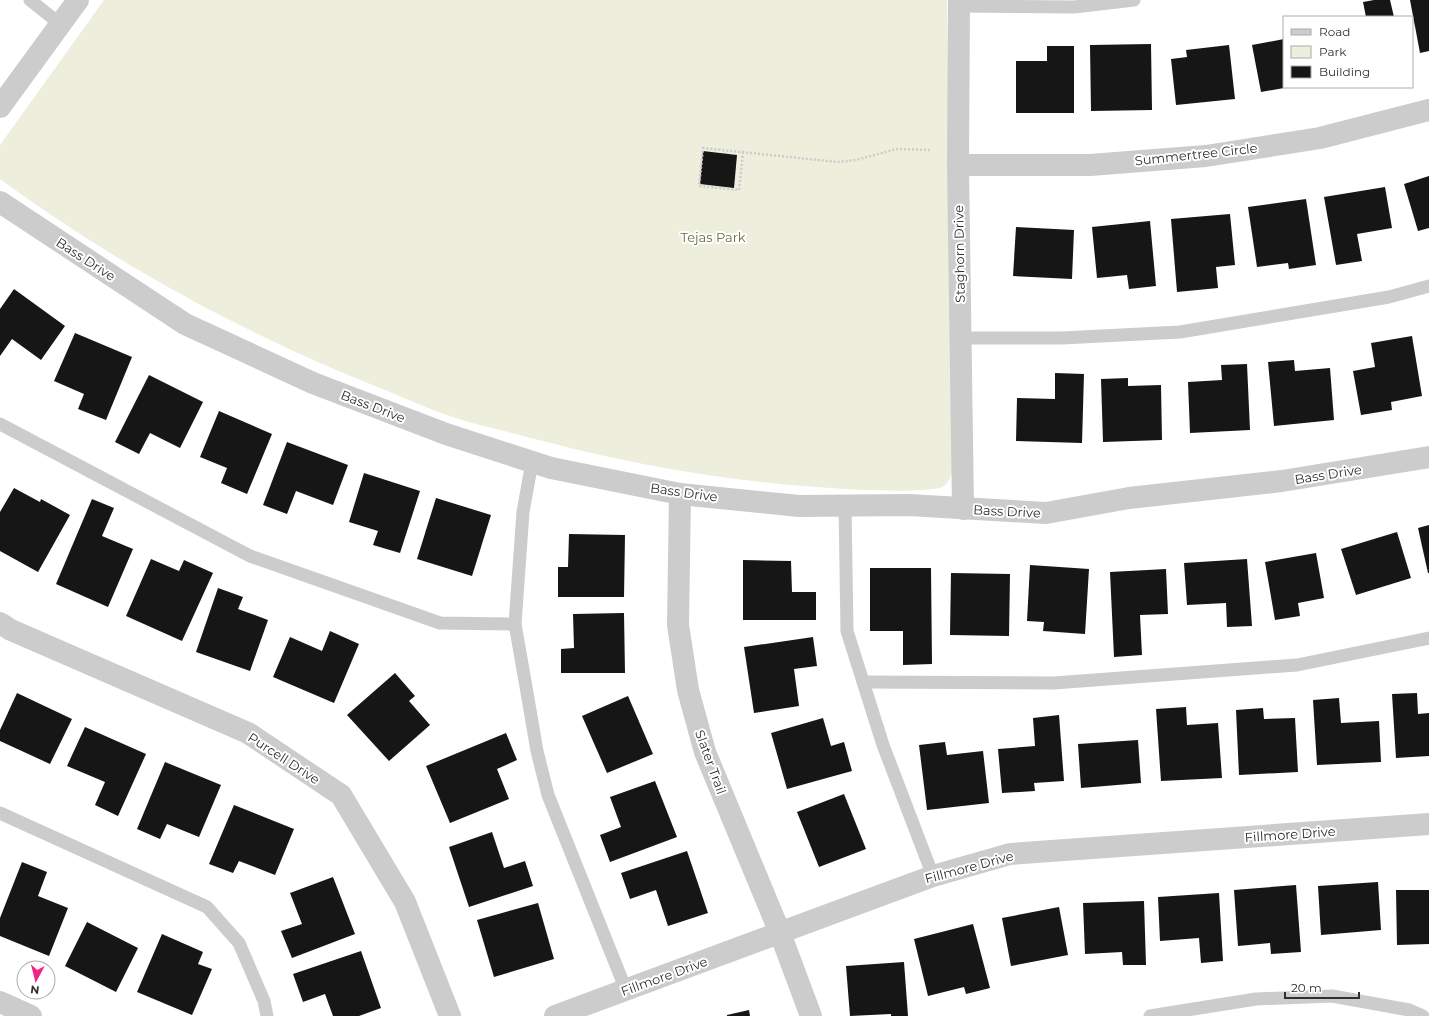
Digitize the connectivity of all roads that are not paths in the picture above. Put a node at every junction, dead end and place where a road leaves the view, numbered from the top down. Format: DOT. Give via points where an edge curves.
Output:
graph roads {
  1 [pos="30,0"];
  2 [pos="78,0"];
  3 [pos="1134,0"];
  4 [pos="959,3"];
  5 [pos="60,24"];
  6 [pos="0,107"];
  7 [pos="1429,110"];
  8 [pos="958,165"];
  9 [pos="0,202"];
  10 [pos="1429,286"];
  11 [pos="960,338"];
  12 [pos="0,424"];
  13 [pos="1429,457"];
  14 [pos="532,462"];
  15 [pos="680,494"];
  16 [pos="845,505"];
  17 [pos="963,509"];
  18 [pos="0,623"];
  19 [pos="515,624"];
  20 [pos="1429,638"];
  21 [pos="863,682"];
  22 [pos="0,813"];
  23 [pos="1429,824"];
  24 [pos="933,876"];
  25 [pos="780,933"];
  26 [pos="626,990"];
  27 [pos="0,1002"];
  28 [pos="31,1016"];
  29 [pos="266,1016"];
  30 [pos="450,1016"];
  31 [pos="555,1016"];
  32 [pos="811,1016"];
  33 [pos="1150,1016"];
  34 [pos="1423,1016"];
  1 -- 5 [label="lane"];
  2 -- 5 [label="street"];
  3 -- 4 [label="lane" via="1074,7"];
  4 -- 8 [label="street, Staghorn Drive"];
  5 -- 6 [label="street"];
  7 -- 8 [label="street, Summertree Circle" via="1320,138 1206,156 1090,165"];
  8 -- 11 [label="street, Staghorn Drive"];
  9 -- 14 [label="street, Bass Drive" via="185,324 321,386 446,434"];
  10 -- 11 [label="lane" via="1389,297 1180,332 1062,338"];
  11 -- 17 [label="street, Staghorn Drive"];
  12 -- 19 [label="lane" via="250,556 440,623"];
  13 -- 17 [label="street, Bass Drive" via="1282,481 1129,498 1046,514"];
  14 -- 15 [label="street, Bass Drive"];
  14 -- 19 [label="lane" via="523,512"];
  15 -- 16 [label="street, Bass Drive" via="799,506"];
  15 -- 25 [label="street, Slater Trail" via="678,625 688,690 705,752"];
  16 -- 17 [label="street, Bass Drive" via="909,505"];
  16 -- 21 [label="lane" via="847,631"];
  18 -- 30 [label="street, Purcell Drive" via="248,734 341,795 405,902"];
  19 -- 26 [label="lane" via="537,751 548,795"];
  20 -- 21 [label="lane" via="1297,665 1054,683"];
  21 -- 24 [label="lane" via="883,745"];
  22 -- 29 [label="lane" via="206,907 239,944 264,1001"];
  23 -- 24 [label="street, Fillmore Drive" via="1010,854"];
  24 -- 25 [label="street, Fillmore Drive"];
  25 -- 26 [label="street, Fillmore Drive"];
  25 -- 32 [label="street, Slater Trail"];
  26 -- 31 [label="street, Fillmore Drive"];
  27 -- 28 [label="street"];
  33 -- 34 [label="lane" via="1256,1000 1332,996 1409,1010"];
}
